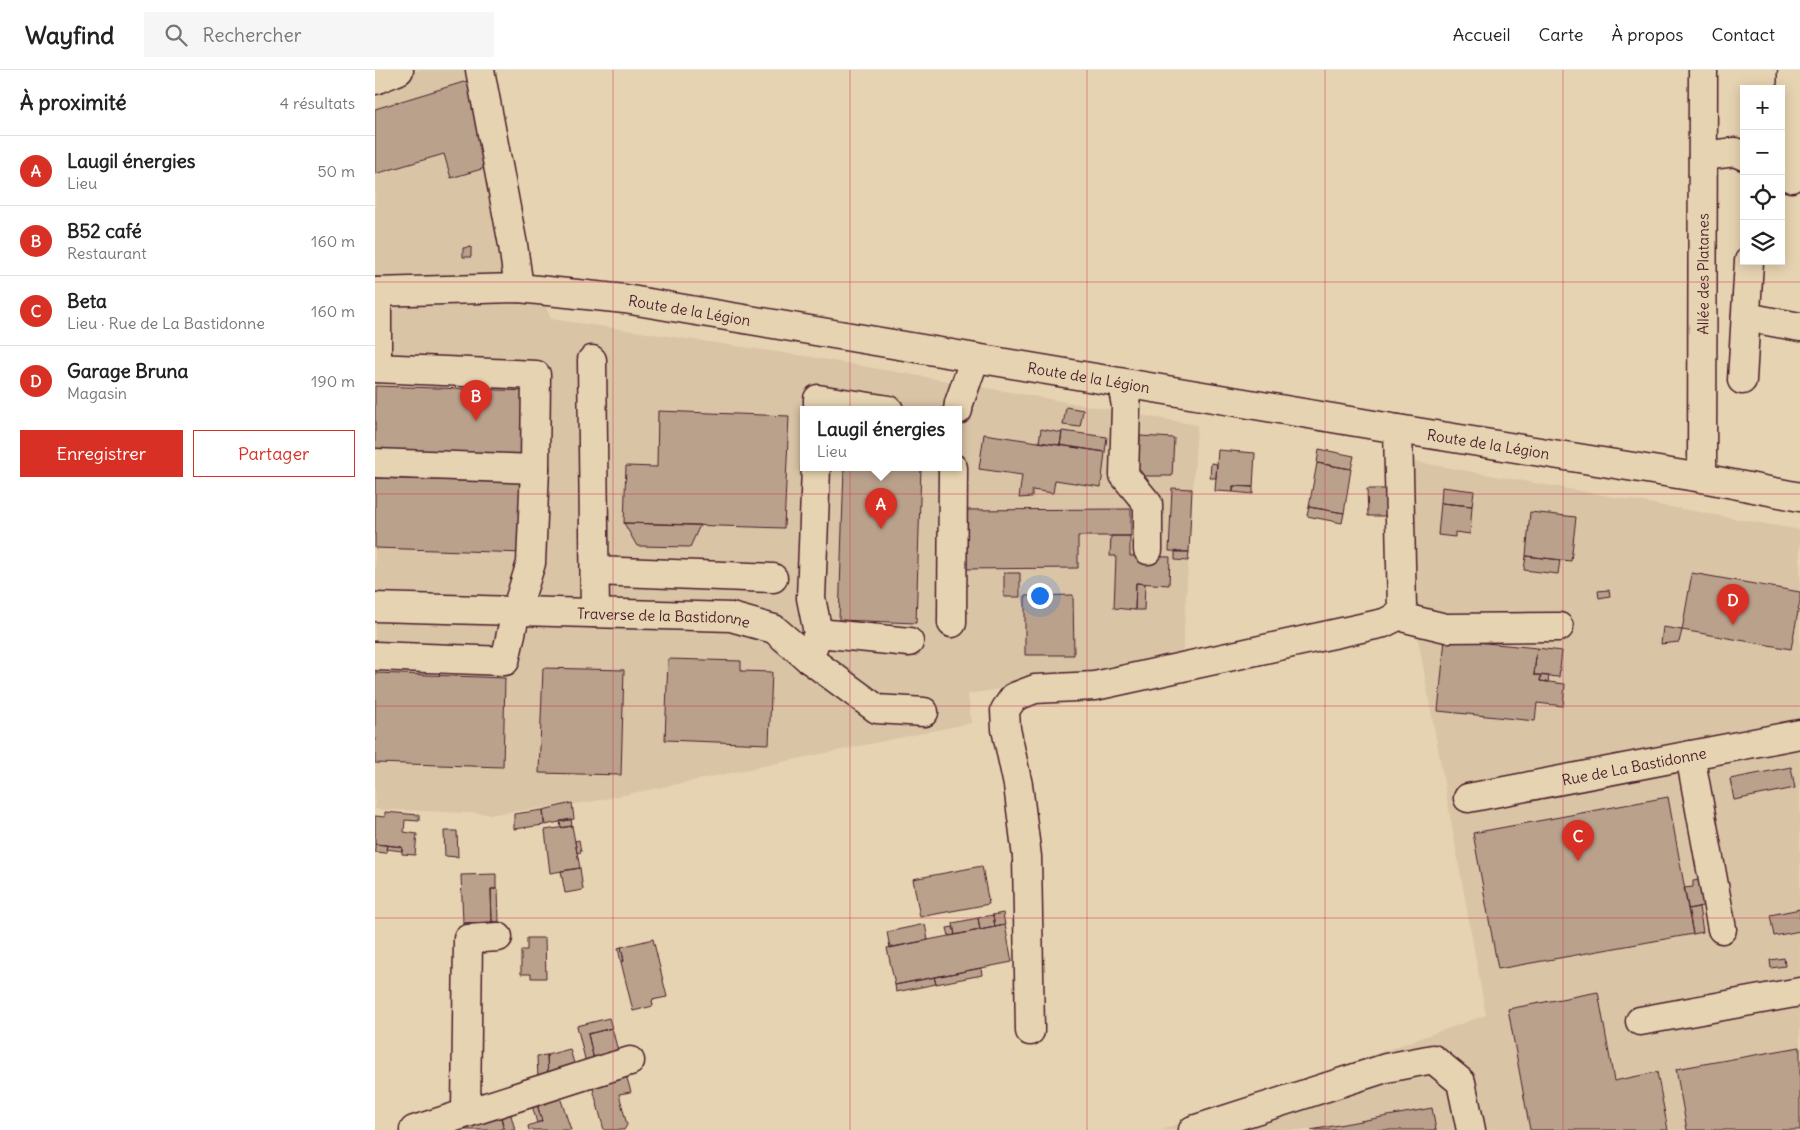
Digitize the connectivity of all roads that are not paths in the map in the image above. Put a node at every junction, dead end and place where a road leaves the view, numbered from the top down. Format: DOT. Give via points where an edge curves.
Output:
graph roads {
  1 [pos="399,70"];
  2 [pos="480,70"];
  3 [pos="1703,70"];
  4 [pos="1797,70"];
  5 [pos="375,80"];
  6 [pos="1740,154"];
  7 [pos="1703,156"];
  8 [pos="1791,177"];
  9 [pos="1749,265"];
  10 [pos="519,288"];
  11 [pos="376,292"];
  12 [pos="1746,317"];
  13 [pos="1800,327"];
  14 [pos="975,358"];
  15 [pos="592,360"];
  16 [pos="376,368"];
  17 [pos="1742,380"];
  18 [pos="1122,383"];
  19 [pos="818,406"];
  20 [pos="863,406"];
  21 [pos="959,406"];
  22 [pos="1398,429"];
  23 [pos="375,463"];
  24 [pos="535,470"];
  25 [pos="816,471"];
  26 [pos="953,471"];
  27 [pos="1701,478"];
  28 [pos="1800,497"];
  29 [pos="1148,550"];
  30 [pos="595,571"];
  31 [pos="773,578"];
  32 [pos="375,607"];
  33 [pos="1402,609"];
  34 [pos="516,611"];
  35 [pos="595,613"];
  36 [pos="953,623"];
  37 [pos="1559,627"];
  38 [pos="818,633"];
  39 [pos="909,642"];
  40 [pos="375,656"];
  41 [pos="809,659"];
  42 [pos="924,712"];
  43 [pos="1800,734"];
  44 [pos="1690,755"];
  45 [pos="1468,798"];
  46 [pos="1722,929"];
  47 [pos="498,937"];
  48 [pos="1800,992"];
  49 [pos="1640,1021"];
  50 [pos="1030,1031"];
  51 [pos="630,1061"];
  52 [pos="466,1113"];
  53 [pos="415,1130"];
  54 [pos="1193,1130"];
  55 [pos="1471,1130"];
  1 -- 5 [label="street"];
  2 -- 10 [label="street"];
  3 -- 7 [label="street, Allée des Platanes"];
  4 -- 8 [label="street" via="1792,74"];
  6 -- 7 [label="street"];
  7 -- 27 [label="street, Allée des Platanes"];
  9 -- 12 [label="street"];
  10 -- 11 [label="street, Route de la Légion"];
  10 -- 14 [label="street, Route de la Légion" via="625,299"];
  11 -- 16 [label="street"];
  12 -- 13 [label="street"];
  12 -- 17 [label="street"];
  14 -- 18 [label="street, Route de la Légion"];
  14 -- 21 [label="street"];
  15 -- 30 [label="street"];
  16 -- 24 [label="street" via="536,375"];
  18 -- 22 [label="street, Route de la Légion"];
  18 -- 29 [label="street" via="1126,406 1124,475 1148,504"];
  19 -- 20 [label="street" via="818,399"];
  22 -- 27 [label="street, Route de la Légion"];
  22 -- 33 [label="street"];
  23 -- 24 [label="street"];
  24 -- 34 [label="street" via="531,563"];
  25 -- 38 [label="street" via="811,598"];
  26 -- 36 [label="street"];
  27 -- 28 [label="street, Route de la Légion"];
  30 -- 31 [label="street"];
  30 -- 35 [label="street"];
  32 -- 34 [label="street, Traverse de la Bastidonne"];
  33 -- 37 [label="street" via="1409,619 1446,628"];
  33 -- 50 [label="street" via="1385,623 1095,686 1035,688 1014,697 1005,710 1027,857"];
  34 -- 35 [label="street, Traverse de la Bastidonne"];
  34 -- 40 [label="street" via="505,661"];
  35 -- 41 [label="street, Traverse de la Bastidonne" via="731,617 774,629"];
  38 -- 39 [label="street"];
  38 -- 41 [label="street"];
  41 -- 42 [label="street, Traverse de la Bastidonne" via="877,709"];
  43 -- 44 [label="street, Rue de La Bastidonne"];
  44 -- 45 [label="street, Rue de La Bastidonne"];
  44 -- 46 [label="street"];
  47 -- 52 [label="street" via="468,939"];
  48 -- 49 [label="street"];
  51 -- 52 [label="street"];
  52 -- 53 [label="street"];
  54 -- 55 [label="street" via="1386,1068 1433,1059 1461,1082"];
}
